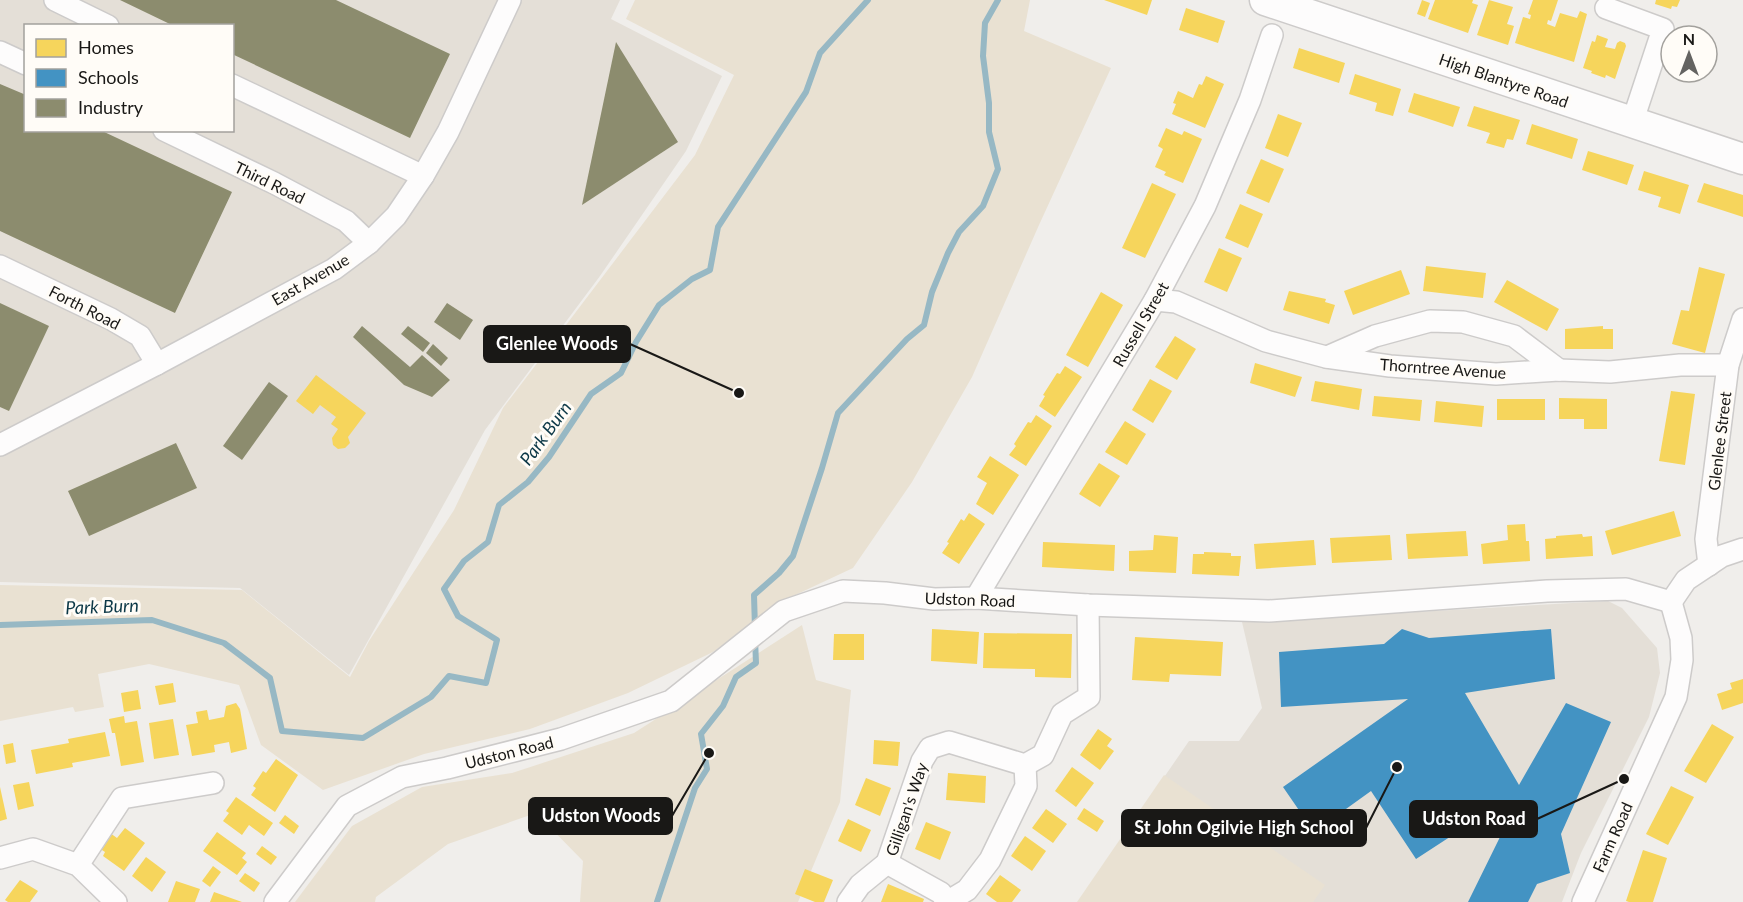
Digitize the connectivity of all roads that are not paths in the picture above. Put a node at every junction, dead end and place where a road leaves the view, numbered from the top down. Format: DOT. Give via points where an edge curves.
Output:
graph roads {
  1 [pos="55,0"];
  2 [pos="510,0"];
  3 [pos="1265,0"];
  4 [pos="1606,8"];
  5 [pos="104,24"];
  6 [pos="1272,35"];
  7 [pos="0,52"];
  8 [pos="24,63"];
  9 [pos="234,86"];
  10 [pos="1632,123"];
  11 [pos="168,132"];
  12 [pos="1743,159"];
  13 [pos="423,176"];
  14 [pos="369,243"];
  15 [pos="0,266"];
  16 [pos="1155,300"];
  17 [pos="1743,319"];
  18 [pos="1326,357"];
  19 [pos="157,364"];
  20 [pos="1728,365"];
  21 [pos="1559,370"];
  22 [pos="0,445"];
  23 [pos="1743,549"];
  24 [pos="1709,565"];
  25 [pos="976,598"];
  26 [pos="1671,602"];
  27 [pos="1088,605"];
  28 [pos="1025,765"];
  29 [pos="213,783"];
  30 [pos="0,858"];
  31 [pos="887,863"];
  32 [pos="78,865"];
  33 [pos="116,902"];
  34 [pos="275,902"];
  35 [pos="848,902"];
  36 [pos="947,902"];
  37 [pos="1583,902"];
  1 -- 5 [label="street"];
  2 -- 13 [label="street, East Avenue"];
  3 -- 10 [label="main road, High Blantyre Road"];
  4 -- 10 [label="street" via="1664,29"];
  6 -- 16 [label="street, Russell Street" via="1250,100 1205,206"];
  7 -- 8 [label="street"];
  9 -- 13 [label="street"];
  10 -- 12 [label="main road, High Blantyre Road"];
  11 -- 14 [label="street, Third Road" via="346,221"];
  13 -- 14 [label="street, East Avenue" via="396,216"];
  14 -- 19 [label="street, East Avenue" via="333,269"];
  15 -- 19 [label="street, Forth Road" via="140,336"];
  16 -- 18 [label="street, Thorntree Avenue" via="1176,302 1266,341"];
  16 -- 25 [label="street, Russell Street"];
  17 -- 20 [label="street, Glenlee Street"];
  18 -- 21 [label="street, Thorntree Avenue" via="1496,374"];
  18 -- 21 [label="street, Thorntree Avenue" via="1375,336 1430,321 1463,322 1514,336"];
  19 -- 22 [label="street, East Avenue"];
  20 -- 21 [label="street, Thorntree Avenue" via="1610,372"];
  20 -- 24 [label="street, Glenlee Street" via="1706,539"];
  23 -- 24 [label="street"];
  24 -- 26 [label="street" via="1686,580"];
  25 -- 27 [label="street, Udston Road"];
  25 -- 34 [label="street, Udston Road" via="843,591 784,612 671,700 561,739 402,777 347,806"];
  26 -- 27 [label="street, Udston Road" via="1626,589 1269,610"];
  26 -- 37 [label="street, Farm Road" via="1681,638 1676,697"];
  27 -- 28 [label="street" via="1089,697 1062,714 1043,755"];
  28 -- 31 [label="street, Gilligan's Way" via="949,742 930,748"];
  28 -- 36 [label="street" via="1026,786 990,860 967,890"];
  29 -- 32 [label="street" via="122,798"];
  30 -- 32 [label="street" via="33,849"];
  31 -- 35 [label="street" via="860,885"];
  31 -- 36 [label="street" via="941,893"];
  32 -- 33 [label="street"];
}
